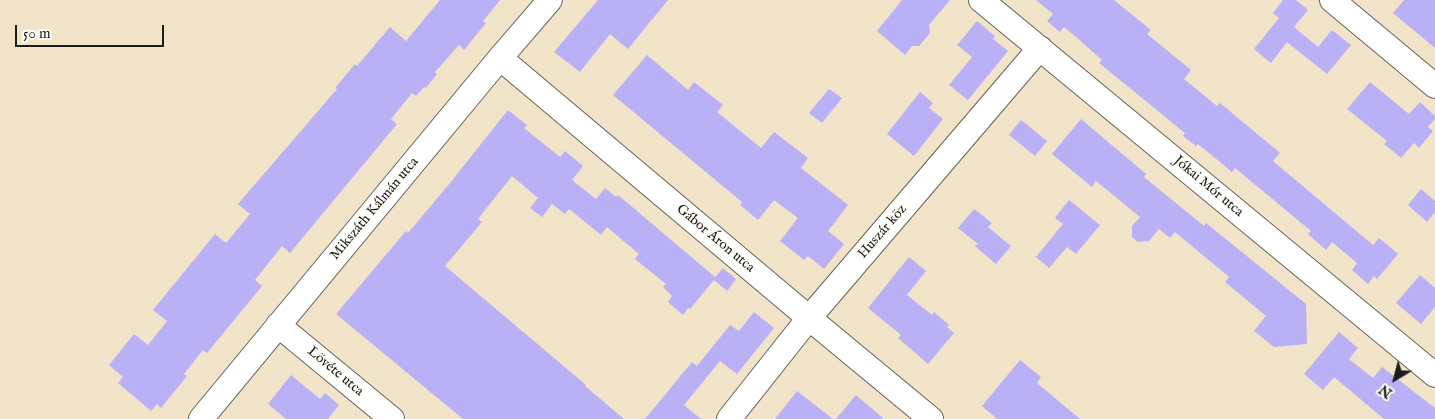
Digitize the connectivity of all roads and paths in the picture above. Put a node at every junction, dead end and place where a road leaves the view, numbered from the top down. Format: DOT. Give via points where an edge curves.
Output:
graph roads {
  1 [pos="550,0"];
  2 [pos="981,0"];
  3 [pos="1332,0"];
  4 [pos="1040,48"];
  5 [pos="500,58"];
  6 [pos="1435,86"];
  7 [pos="809,318"];
  8 [pos="278,325"];
  9 [pos="1435,375"];
  10 [pos="201,419"];
  11 [pos="392,419"];
  12 [pos="729,419"];
  13 [pos="932,419"];
  1 -- 5 [label="street, Mikszáth Kálmán utca"];
  2 -- 4 [label="street, Jókai Mór utca"];
  3 -- 6 [label="street"];
  4 -- 7 [label="street, Huszár köz"];
  4 -- 9 [label="street, Jókai Mór utca"];
  5 -- 7 [label="street, Gábor Áron utca"];
  5 -- 8 [label="street, Mikszáth Kálmán utca"];
  7 -- 12 [label="street, Huszár köz"];
  7 -- 13 [label="street, Gábor Áron utca"];
  8 -- 10 [label="street, Mikszáth Kálmán utca"];
  8 -- 11 [label="street, Lövéte utca"];
}
